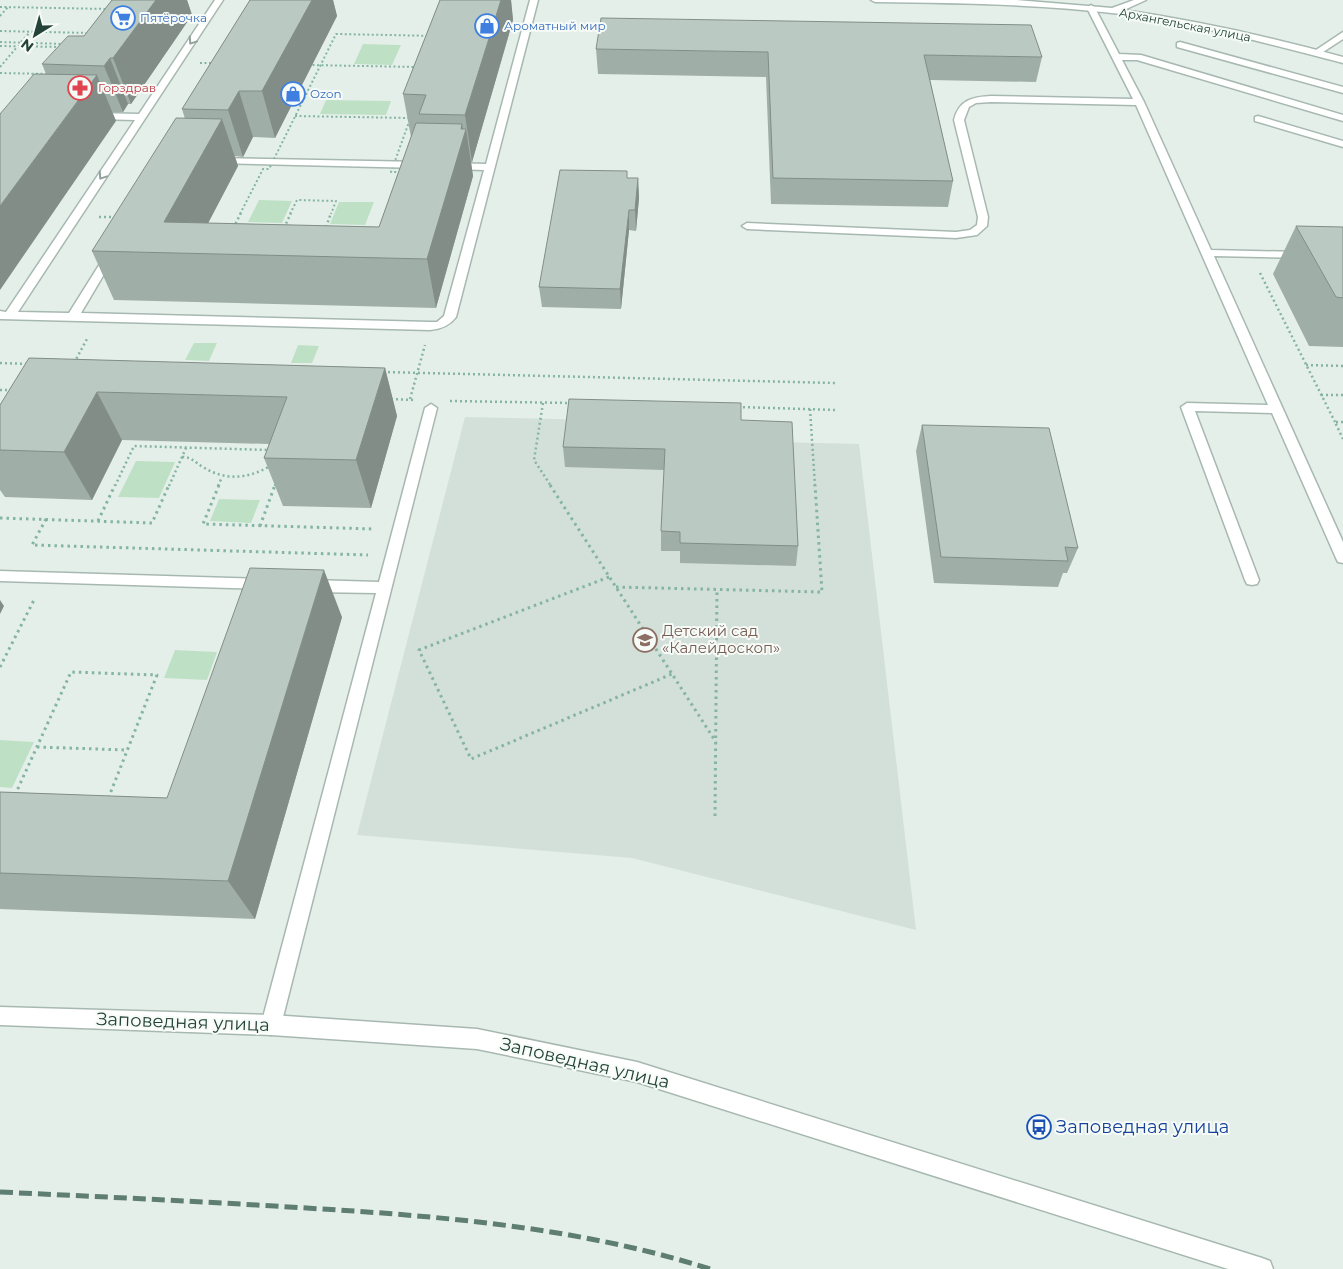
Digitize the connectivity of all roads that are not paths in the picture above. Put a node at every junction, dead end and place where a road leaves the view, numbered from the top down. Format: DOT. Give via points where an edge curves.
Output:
graph roads {
  1 [pos="219,0"];
  2 [pos="534,0"];
  3 [pos="876,0"];
  4 [pos="1142,0"];
  5 [pos="1091,8"];
  6 [pos="1113,11"];
  7 [pos="1343,36"];
  8 [pos="1180,45"];
  9 [pos="1317,52"];
  10 [pos="1116,57"];
  11 [pos="1343,60"];
  12 [pos="1343,90"];
  13 [pos="1139,102"];
  14 [pos="84,116"];
  15 [pos="141,117"];
  16 [pos="1343,118"];
  17 [pos="1258,119"];
  18 [pos="1343,144"];
  19 [pos="206,161"];
  20 [pos="490,167"];
  21 [pos="747,226"];
  22 [pos="118,242"];
  23 [pos="1206,253"];
  24 [pos="1343,256"];
  25 [pos="5,315"];
  26 [pos="73,317"];
  27 [pos="431,408"];
  28 [pos="1276,409"];
  29 [pos="1343,558"];
  30 [pos="0,576"];
  31 [pos="1252,580"];
  32 [pos="279,585"];
  33 [pos="299,585"];
  34 [pos="385,588"];
  35 [pos="0,1016"];
  36 [pos="271,1025"];
  37 [pos="1262,1269"];
  1 -- 15 [label="street, one-way"];
  2 -- 20 [label="street"];
  3 -- 5 [label="street, Архангельская улица"];
  4 -- 6 [label="street"];
  5 -- 6 [label="street, Архангельская улица"];
  5 -- 10 [label="street"];
  6 -- 9 [label="street, Архангельская улица" via="1191,23"];
  7 -- 9 [label="street"];
  8 -- 12 [label="street"];
  9 -- 11 [label="street, Архангельская улица"];
  10 -- 13 [label="street"];
  10 -- 16 [label="street" via="1138,57"];
  13 -- 21 [label="street" via="991,99 965,105 959,120 983,217 982,226 972,233"];
  13 -- 23 [label="street"];
  14 -- 15 [label="street"];
  15 -- 25 [label="street, one-way"];
  17 -- 18 [label="street"];
  19 -- 20 [label="street"];
  20 -- 26 [label="street" via="450,317 439,326"];
  22 -- 26 [label="street"];
  23 -- 24 [label="street"];
  23 -- 28 [label="street"];
  25 -- 26 [label="street"];
  27 -- 34 [label="street"];
  28 -- 29 [label="street"];
  28 -- 31 [label="street" via="1187,407"];
  30 -- 32 [label="street"];
  33 -- 34 [label="street"];
  34 -- 36 [label="street"];
  35 -- 36 [label="street, Заповедная улица"];
  36 -- 37 [label="street, Заповедная улица" via="477,1039 637,1072"];
}
